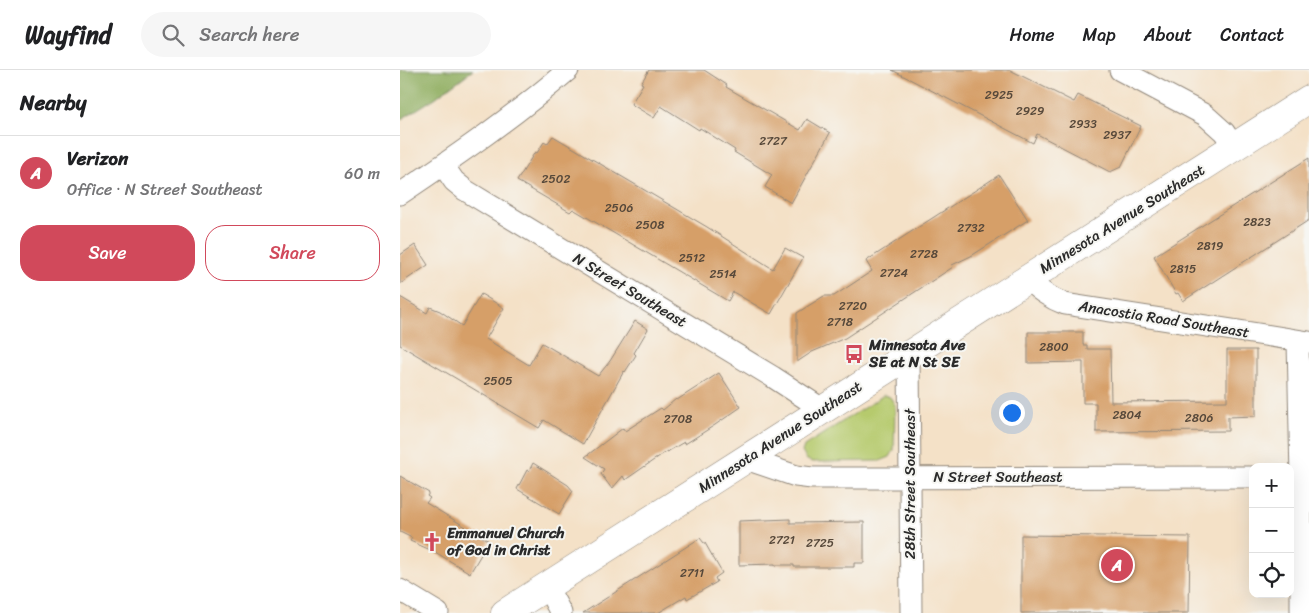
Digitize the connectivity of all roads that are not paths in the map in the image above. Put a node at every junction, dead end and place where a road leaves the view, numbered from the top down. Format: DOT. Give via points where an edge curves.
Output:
graph roads {
  1 [pos="568,70"];
  2 [pos="1120,70"];
  3 [pos="1309,100"];
  4 [pos="1234,148"];
  5 [pos="443,165"];
  6 [pos="400,194"];
  7 [pos="1027,279"];
  8 [pos="1304,341"];
  9 [pos="909,354"];
  10 [pos="822,409"];
  11 [pos="746,459"];
  12 [pos="911,476"];
  13 [pos="1249,477"];
  14 [pos="1300,477"];
  15 [pos="547,587"];
  16 [pos="400,590"];
  17 [pos="438,613"];
  18 [pos="505,613"];
  19 [pos="561,613"];
  20 [pos="911,613"];
  21 [pos="1301,613"];
  1 -- 5 [label="street"];
  2 -- 4 [label="street" via="1205,114 1224,132"];
  3 -- 4 [label="main road, Minnesota Avenue Southeast"];
  4 -- 7 [label="main road, Minnesota Avenue Southeast"];
  5 -- 6 [label="street"];
  5 -- 10 [label="street, N Street Southeast" via="465,190"];
  7 -- 8 [label="street, Anacostia Road Southeast" via="1041,292 1065,304"];
  7 -- 9 [label="main road, Minnesota Avenue Southeast"];
  8 -- 14 [label="street"];
  9 -- 10 [label="main road, Minnesota Avenue Southeast"];
  9 -- 12 [label="street, 28th Street Southeast"];
  10 -- 11 [label="main road, Minnesota Avenue Southeast"];
  11 -- 12 [label="street, N Street Southeast" via="796,476"];
  11 -- 15 [label="main road, Minnesota Avenue Southeast"];
  12 -- 13 [label="street, N Street Southeast"];
  12 -- 20 [label="street, 28th Street Southeast"];
  14 -- 21 [label="street"];
  15 -- 18 [label="main road, Minnesota Avenue Southeast"];
  15 -- 19 [label="street"];
  16 -- 17 [label="street"];
}
